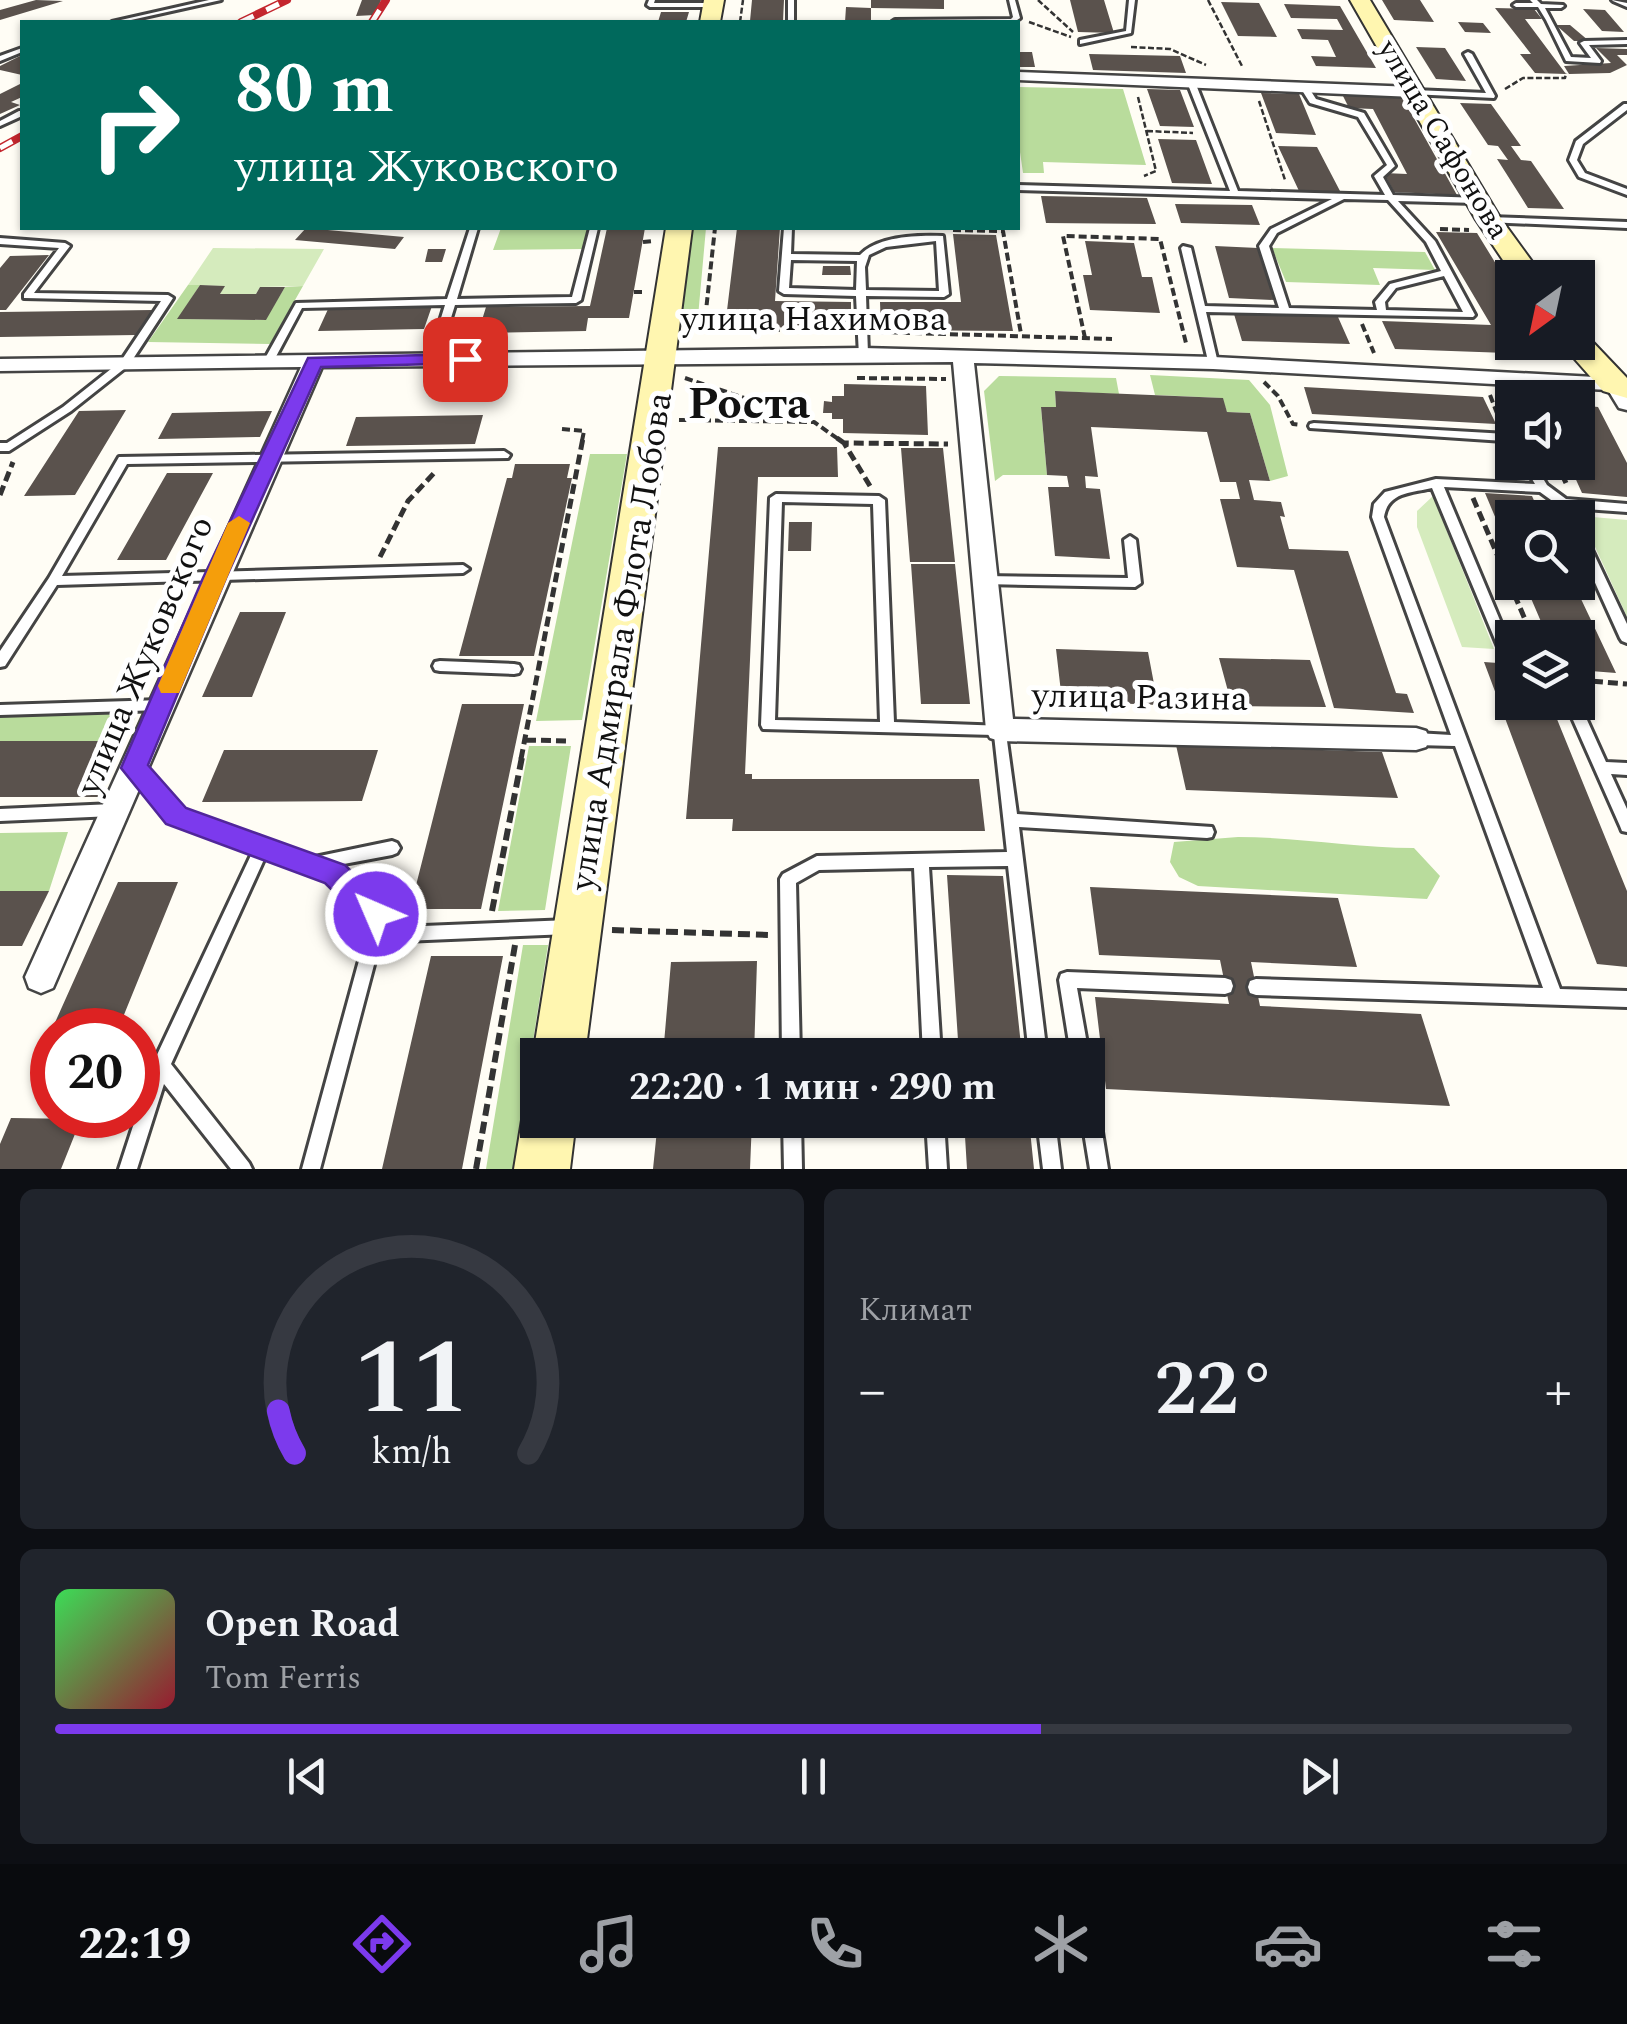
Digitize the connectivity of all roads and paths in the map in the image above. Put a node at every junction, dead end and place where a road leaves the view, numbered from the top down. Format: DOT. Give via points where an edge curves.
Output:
graph roads {
  1 [pos="218,0"];
  2 [pos="1012,0"];
  3 [pos="1038,0"];
  4 [pos="1132,0"];
  5 [pos="1360,0"];
  6 [pos="1615,0"];
  7 [pos="651,2"];
  8 [pos="1536,2"];
  9 [pos="1627,4"];
  10 [pos="1516,5"];
  11 [pos="1561,6"];
  12 [pos="188,9"];
  13 [pos="712,9"];
  14 [pos="1017,18"];
  15 [pos="126,20"];
  16 [pos="168,20"];
  17 [pos="1014,20"];
  18 [pos="1556,39"];
  19 [pos="1082,42"];
  20 [pos="1627,42"];
  21 [pos="1584,43"];
  22 [pos="1468,54"];
  23 [pos="1570,59"];
  24 [pos="1207,66"];
  25 [pos="1233,71"];
  26 [pos="1246,74"];
  27 [pos="1020,76"];
  28 [pos="1134,80"];
  29 [pos="1191,82"];
  30 [pos="1304,87"];
  31 [pos="1414,92"];
  32 [pos="1491,96"];
  33 [pos="1627,106"];
  34 [pos="1146,131"];
  35 [pos="1211,133"];
  36 [pos="1020,188"];
  37 [pos="1110,190"];
  38 [pos="1234,191"];
  39 [pos="1627,192"];
  40 [pos="1347,195"];
  41 [pos="1390,197"];
  42 [pos="1483,217"];
  43 [pos="1627,225"];
  44 [pos="1415,229"];
  45 [pos="473,230"];
  46 [pos="594,230"];
  47 [pos="679,230"];
  48 [pos="715,230"];
  49 [pos="788,230"];
  50 [pos="952,230"];
  51 [pos="1002,230"];
  52 [pos="940,238"];
  53 [pos="0,241"];
  54 [pos="643,242"];
  55 [pos="653,242"];
  56 [pos="1186,248"];
  57 [pos="786,256"];
  58 [pos="862,258"];
  59 [pos="1516,260"];
  60 [pos="1447,272"];
  61 [pos="634,292"];
  62 [pos="645,292"];
  63 [pos="861,293"];
  64 [pos="453,302"];
  65 [pos="1200,309"];
  66 [pos="1285,310"];
  67 [pos="1358,312"];
  68 [pos="1382,314"];
  69 [pos="704,328"];
  70 [pos="1085,338"];
  71 [pos="862,343"];
  72 [pos="1186,344"];
  73 [pos="1023,346"];
  74 [pos="674,354"];
  75 [pos="1374,354"];
  76 [pos="963,355"];
  77 [pos="433,360"];
  78 [pos="1593,360"];
  79 [pos="268,362"];
  80 [pos="314,362"];
  81 [pos="124,363"];
  82 [pos="1213,364"];
  83 [pos="0,365"];
  84 [pos="1262,380"];
  85 [pos="1623,392"];
  86 [pos="1490,395"];
  87 [pos="1495,406"];
  88 [pos="674,420"];
  89 [pos="814,422"];
  90 [pos="1314,426"];
  91 [pos="562,429"];
  92 [pos="1495,439"];
  93 [pos="844,444"];
  94 [pos="971,444"];
  95 [pos="4,447"];
  96 [pos="452,454"];
  97 [pos="504,454"];
  98 [pos="269,456"];
  99 [pos="1538,480"];
  100 [pos="1436,484"];
  101 [pos="1468,485"];
  102 [pos="1543,488"];
  103 [pos="0,495"];
  104 [pos="879,500"];
  105 [pos="1559,500"];
  106 [pos="1595,506"];
  107 [pos="1627,508"];
  108 [pos="1130,540"];
  109 [pos="374,568"];
  110 [pos="464,568"];
  111 [pos="1595,569"];
  112 [pos="215,578"];
  113 [pos="983,580"];
  114 [pos="53,581"];
  115 [pos="1525,620"];
  116 [pos="1495,622"];
  117 [pos="1627,638"];
  118 [pos="0,662"];
  119 [pos="440,666"];
  120 [pos="514,669"];
  121 [pos="1595,681"];
  122 [pos="1627,684"];
  123 [pos="162,705"];
  124 [pos="0,710"];
  125 [pos="1580,720"];
  126 [pos="888,727"];
  127 [pos="1000,730"];
  128 [pos="1416,739"];
  129 [pos="1461,742"];
  130 [pos="134,768"];
  131 [pos="1602,768"];
  132 [pos="1627,769"];
  133 [pos="116,810"];
  134 [pos="0,815"];
  135 [pos="1011,820"];
  136 [pos="1627,826"];
  137 [pos="1207,832"];
  138 [pos="262,847"];
  139 [pos="392,848"];
  140 [pos="1014,859"];
  141 [pos="920,860"];
  142 [pos="310,865"];
  143 [pos="518,928"];
  144 [pos="592,928"];
  145 [pos="488,929"];
  146 [pos="397,935"];
  147 [pos="790,936"];
  148 [pos="41,978"];
  149 [pos="1225,986"];
  150 [pos="1256,987"];
  151 [pos="1553,994"];
  152 [pos="1627,999"];
  153 [pos="563,1038"];
  154 [pos="791,1038"];
  155 [pos="931,1038"];
  156 [pos="1036,1038"];
  157 [pos="1077,1038"];
  158 [pos="161,1066"];
  159 [pos="546,1138"];
  160 [pos="792,1138"];
  161 [pos="936,1138"];
  162 [pos="1048,1138"];
  163 [pos="1094,1138"];
  164 [pos="128,1169"];
  165 [pos="243,1169"];
  166 [pos="310,1169"];
  167 [pos="476,1169"];
  168 [pos="542,1169"];
  169 [pos="793,1169"];
  170 [pos="938,1169"];
  171 [pos="1052,1169"];
  172 [pos="1099,1169"];
  1 -- 12 [label="lane"];
  2 -- 14 [label="lane"];
  3 -- 19 [label="path"];
  4 -- 19 [label="lane" via="1129,32"];
  5 -- 31 [label="street, улица Сафонова"];
  6 -- 9 [label="lane"];
  7 -- 13 [label="lane"];
  8 -- 10 [label="lane"];
  8 -- 11 [label="lane"];
  8 -- 18 [label="lane" via="1548,11"];
  12 -- 15 [label="lane"];
  12 -- 16 [label="lane"];
  14 -- 17 [label="lane"];
  14 -- 19 [label="path"];
  18 -- 21 [label="lane"];
  18 -- 23 [label="lane"];
  19 -- 24 [label="path" via="1170,49"];
  20 -- 21 [label="lane"];
  21 -- 23 [label="lane" via="1597,61"];
  22 -- 32 [label="lane"];
  23 -- 32 [label="path" via="1562,65 1565,78 1523,78"];
  25 -- 26 [label="path"];
  27 -- 28 [label="street"];
  28 -- 29 [label="street"];
  28 -- 34 [label="path"];
  29 -- 30 [label="street"];
  29 -- 35 [label="lane"];
  30 -- 31 [label="street"];
  30 -- 41 [label="lane" via="1312,102 1362,116 1391,166 1378,176"];
  31 -- 32 [label="lane"];
  31 -- 42 [label="street, улица Сафонова"];
  33 -- 39 [label="lane" via="1579,142 1573,160 1582,175"];
  34 -- 35 [label="path"];
  34 -- 37 [label="path" via="1156,171"];
  35 -- 38 [label="lane"];
  36 -- 37 [label="lane"];
  37 -- 38 [label="lane"];
  38 -- 40 [label="lane"];
  40 -- 41 [label="lane"];
  40 -- 66 [label="lane" via="1274,231 1264,246"];
  41 -- 42 [label="lane"];
  41 -- 44 [label="lane"];
  42 -- 43 [label="lane"];
  42 -- 44 [label="path"];
  42 -- 59 [label="street, улица Сафонова"];
  44 -- 60 [label="lane"];
  45 -- 64 [label="lane"];
  46 -- 64 [label="lane" via="576,300"];
  47 -- 74 [label="street, улица Адмирала Флота Лобова"];
  48 -- 69 [label="path"];
  49 -- 57 [label="lane"];
  50 -- 52 [label="path"];
  51 -- 73 [label="path"];
  52 -- 58 [label="lane" via="876,246"];
  52 -- 63 [label="lane" via="944,294"];
  53 -- 81 [label="lane" via="65,246 28,296 168,298"];
  54 -- 55 [label="path"];
  56 -- 65 [label="lane"];
  57 -- 58 [label="lane"];
  57 -- 63 [label="lane" via="784,292"];
  58 -- 63 [label="lane"];
  60 -- 68 [label="lane" via="1393,286 1380,302"];
  60 -- 68 [label="lane" via="1470,316"];
  61 -- 62 [label="path"];
  63 -- 71 [label="lane"];
  64 -- 77 [label="lane"];
  64 -- 79 [label="lane" via="299,305"];
  65 -- 66 [label="lane"];
  65 -- 82 [label="lane"];
  66 -- 67 [label="lane"];
  67 -- 68 [label="lane"];
  67 -- 75 [label="path"];
  69 -- 71 [label="path"];
  69 -- 74 [label="path"];
  69 -- 74 [label="path"];
  70 -- 72 [label="path" via="1063,236 1160,239"];
  71 -- 73 [label="path"];
  71 -- 74 [label="street, улица Нахимова"];
  71 -- 76 [label="street, улица Нахимова"];
  73 -- 76 [label="street, улица Нахимова"];
  73 -- 82 [label="street, улица Нахимова"];
  74 -- 77 [label="street, улица Нахимова"];
  74 -- 89 [label="path"];
  74 -- 144 [label="street, улица Адмирала Флота Лобова"];
  76 -- 94 [label="street, улица Разина"];
  77 -- 80 [label="street, улица Нахимова"];
  78 -- 85 [label="street"];
  79 -- 80 [label="street, улица Нахимова"];
  79 -- 81 [label="street, улица Нахимова"];
  80 -- 98 [label="street, улица Жуковского"];
  81 -- 83 [label="street, улица Нахимова"];
  81 -- 95 [label="lane" via="66,410"];
  82 -- 85 [label="street, улица Нахимова"];
  84 -- 90 [label="path" via="1294,424"];
  86 -- 87 [label="path"];
  88 -- 89 [label="path"];
  89 -- 93 [label="path"];
  90 -- 92 [label="lane"];
  91 -- 145 [label="path" via="584,431"];
  93 -- 94 [label="path"];
  93 -- 104 [label="path"];
  94 -- 113 [label="street, улица Разина"];
  95 -- 103 [label="path" via="14,465"];
  96 -- 97 [label="lane"];
  96 -- 98 [label="lane"];
  96 -- 109 [label="path" via="408,502"];
  98 -- 112 [label="street, улица Жуковского"];
  98 -- 114 [label="lane" via="123,460"];
  99 -- 102 [label="lane"];
  100 -- 101 [label="lane"];
  100 -- 116 [label="lane"];
  100 -- 129 [label="lane" via="1390,495 1378,517"];
  101 -- 102 [label="lane"];
  101 -- 115 [label="path"];
  102 -- 105 [label="lane"];
  104 -- 126 [label="lane"];
  104 -- 126 [label="lane" via="776,498 768,725"];
  106 -- 107 [label="lane"];
  108 -- 113 [label="lane" via="1135,583"];
  109 -- 110 [label="lane"];
  109 -- 112 [label="lane"];
  111 -- 117 [label="lane"];
  112 -- 114 [label="lane"];
  112 -- 123 [label="street, улица Жуковского"];
  113 -- 127 [label="street, улица Разина"];
  114 -- 118 [label="lane"];
  119 -- 120 [label="lane"];
  121 -- 122 [label="path"];
  123 -- 124 [label="lane"];
  123 -- 130 [label="street, улица Жуковского"];
  125 -- 131 [label="lane"];
  126 -- 127 [label="lane"];
  127 -- 128 [label="street, улица Разина"];
  127 -- 135 [label="lane"];
  128 -- 129 [label="lane"];
  129 -- 151 [label="lane"];
  130 -- 133 [label="street, улица Жуковского"];
  130 -- 138 [label="lane" via="176,816"];
  131 -- 132 [label="lane"];
  131 -- 136 [label="lane"];
  133 -- 134 [label="lane"];
  133 -- 148 [label="street, улица Жуковского"];
  135 -- 137 [label="lane"];
  135 -- 140 [label="lane"];
  138 -- 142 [label="lane"];
  138 -- 158 [label="lane"];
  139 -- 142 [label="lane"];
  140 -- 141 [label="lane"];
  140 -- 156 [label="lane"];
  141 -- 147 [label="lane" via="816,863 788,878"];
  141 -- 155 [label="lane"];
  142 -- 146 [label="lane" via="335,874"];
  143 -- 144 [label="lane"];
  143 -- 145 [label="lane"];
  143 -- 167 [label="path"];
  144 -- 147 [label="path"];
  144 -- 153 [label="street, улица Адмирала Флота Лобова"];
  145 -- 146 [label="lane"];
  146 -- 166 [label="lane" via="374,934"];
  147 -- 154 [label="lane"];
  149 -- 157 [label="lane" via="1067,980"];
  150 -- 151 [label="lane"];
  151 -- 152 [label="lane"];
  158 -- 164 [label="lane"];
  158 -- 165 [label="lane"];
  159 -- 168 [label="street"];
  160 -- 169 [label="lane"];
  161 -- 170 [label="lane"];
  162 -- 171 [label="lane"];
  163 -- 172 [label="lane"];
}
